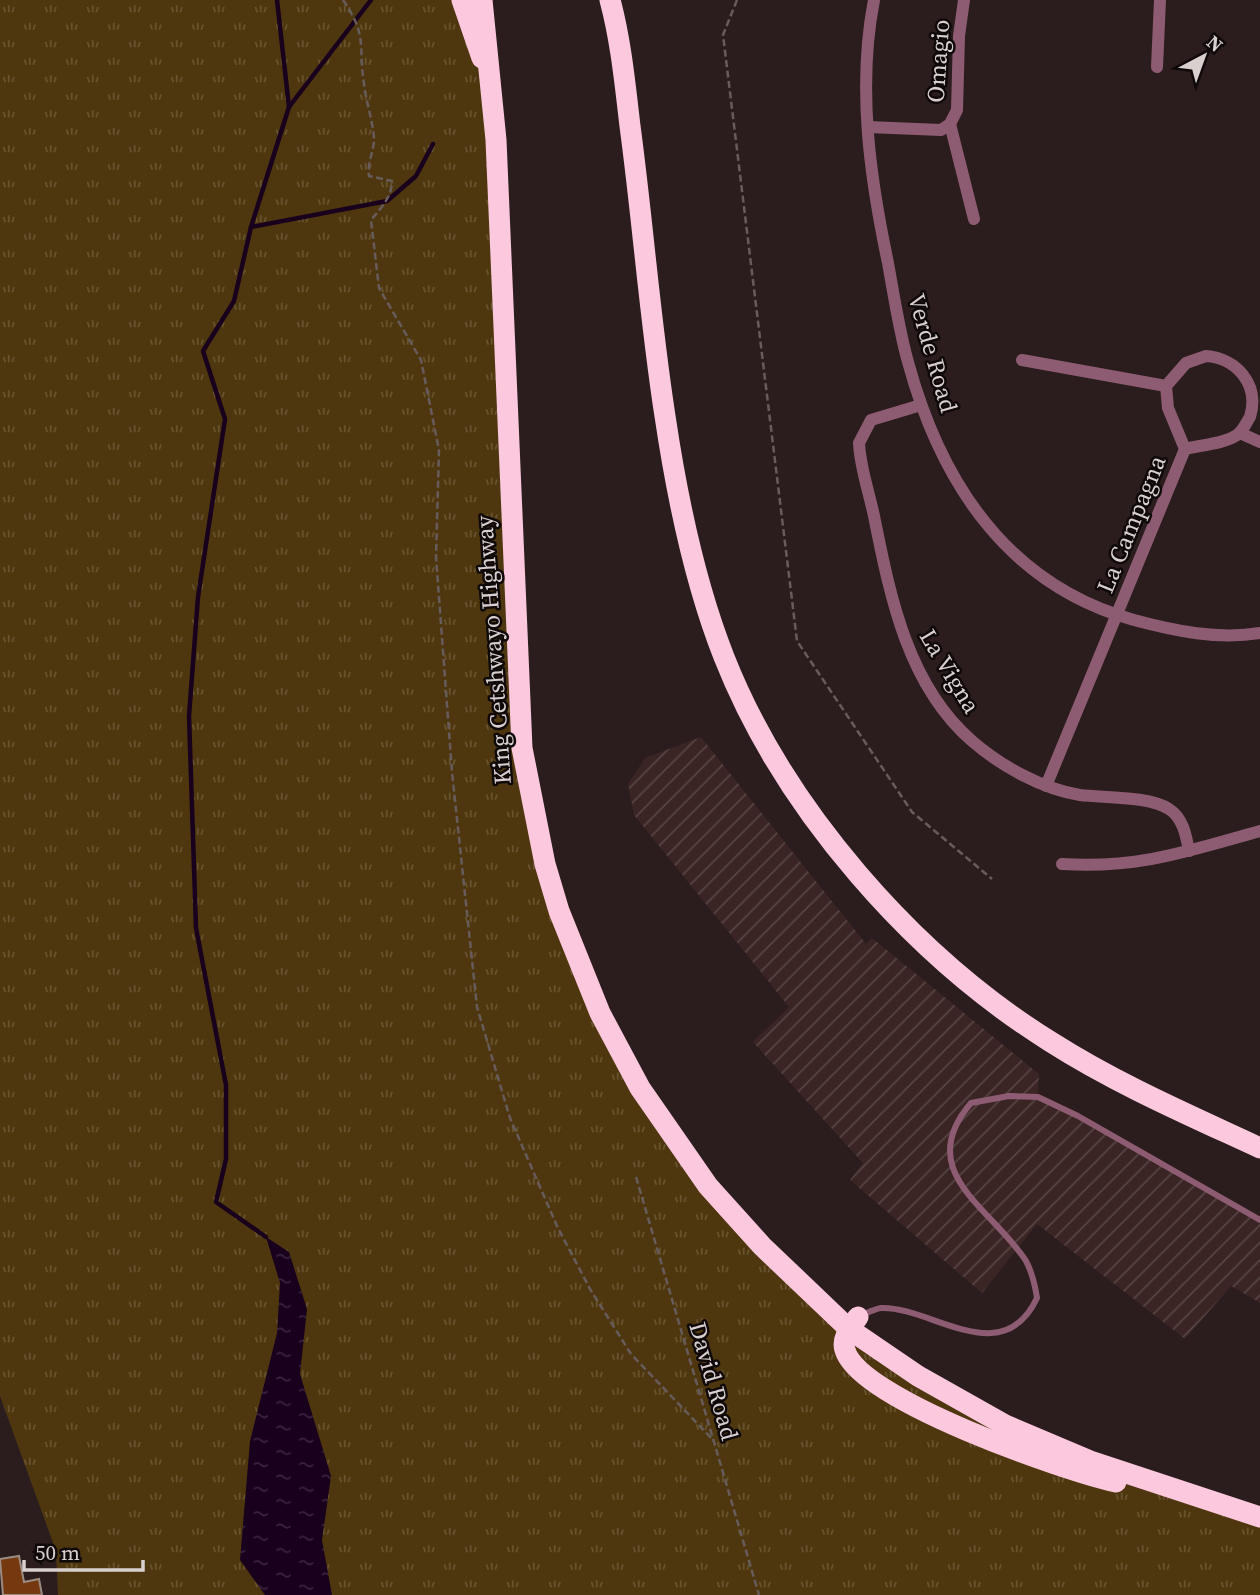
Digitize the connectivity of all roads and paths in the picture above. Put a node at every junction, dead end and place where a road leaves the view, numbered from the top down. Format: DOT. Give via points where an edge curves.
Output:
graph roads {
  1 [pos="343,0"];
  2 [pos="462,0"];
  3 [pos="482,0"];
  4 [pos="610,0"];
  5 [pos="737,0"];
  6 [pos="874,0"];
  7 [pos="964,0"];
  8 [pos="1160,0"];
  9 [pos="1157,67"];
  10 [pos="491,76"];
  11 [pos="950,124"];
  12 [pos="868,127"];
  13 [pos="974,219"];
  14 [pos="1022,360"];
  15 [pos="1166,386"];
  16 [pos="921,405"];
  17 [pos="1240,433"];
  18 [pos="1260,442"];
  19 [pos="1185,449"];
  20 [pos="1117,615"];
  21 [pos="1260,633"];
  22 [pos="1046,786"];
  23 [pos="1260,831"];
  24 [pos="1189,851"];
  25 [pos="1062,864"];
  26 [pos="992,879"];
  27 [pos="1260,1148"];
  28 [pos="636,1177"];
  29 [pos="1260,1220"];
  30 [pos="853,1323"];
  31 [pos="714,1441"];
  32 [pos="1260,1517"];
  33 [pos="759,1595"];
  1 -- 31 [label="path" via="363,40 363,81 374,141 369,176 393,185 371,220 379,288 421,360 439,450 436,557 477,1007 510,1118 590,1289 631,1354"];
  2 -- 10 [label="highway"];
  3 -- 10 [label="highway, King Cetshwayo Highway"];
  4 -- 27 [label="highway" via="676,486 724,656 773,751 812,815 849,863 921,939 981,992 1051,1043 1104,1073"];
  5 -- 26 [label="path" via="723,35 797,641 912,812"];
  6 -- 12 [label="street, Verde Road" via="869,25"];
  7 -- 11 [label="street, Omagio" via="957,110"];
  8 -- 9 [label="street"];
  10 -- 30 [label="highway, King Cetshwayo Highway" via="522,748 545,864 600,1013 640,1088 708,1186 762,1246"];
  11 -- 12 [label="street, Omagio" via="941,130"];
  11 -- 13 [label="street"];
  12 -- 16 [label="street, Verde Road" via="871,183 907,360"];
  14 -- 15 [label="street"];
  15 -- 17 [label="street" via="1196,358 1216,356 1237,364 1249,377 1255,399"];
  15 -- 19 [label="street, La Campagna" via="1168,408"];
  16 -- 20 [label="street, Verde Road" via="946,461 979,517 996,536 1057,589"];
  16 -- 22 [label="street, La Vigna" via="871,420 859,443 897,621 915,662 964,733"];
  17 -- 18 [label="street"];
  17 -- 19 [label="street, La Campagna"];
  19 -- 20 [label="street, La Campagna"];
  20 -- 21 [label="street, Verde Road" via="1178,632"];
  20 -- 22 [label="street, La Campagna"];
  22 -- 24 [label="street, La Vigna" via="1162,806 1181,823"];
  23 -- 24 [label="street"];
  24 -- 25 [label="street" via="1120,866"];
  28 -- 31 [label="path, David Road"];
  29 -- 30 [label="lane" via="1038,1097 1009,1096 971,1103 952,1130 951,1166 960,1184 1026,1262 1038,1298 1032,1310 1019,1322 982,1333 952,1329 889,1309 875,1309"];
  30 -- 32 [label="highway, King Cetshwayo Highway" via="918,1376 1005,1425 1090,1461"];
  31 -- 33 [label="path, David Road"];
}
